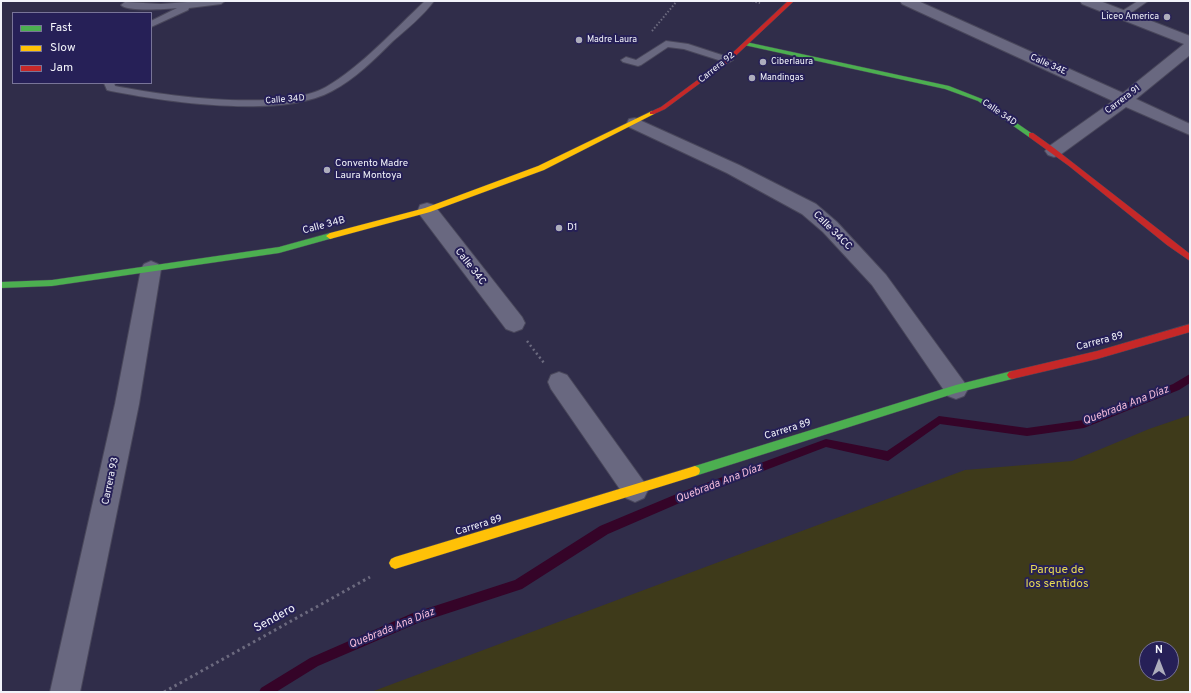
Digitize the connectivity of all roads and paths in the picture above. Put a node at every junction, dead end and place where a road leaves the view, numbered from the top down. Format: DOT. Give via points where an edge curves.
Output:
graph roads {
  1 [pos="221,1"];
  2 [pos="430,1"];
  3 [pos="791,1"];
  4 [pos="907,1"];
  5 [pos="1086,1"];
  6 [pos="1144,1"];
  7 [pos="122,6"];
  8 [pos="191,6"];
  9 [pos="1122,15"];
  10 [pos="152,24"];
  11 [pos="1190,41"];
  12 [pos="746,44"];
  13 [pos="1190,47"];
  14 [pos="626,60"];
  15 [pos="728,60"];
  16 [pos="109,84"];
  17 [pos="1125,100"];
  18 [pos="635,122"];
  19 [pos="1190,130"];
  20 [pos="1054,150"];
  21 [pos="427,210"];
  22 [pos="1190,258"];
  23 [pos="151,269"];
  24 [pos="1,285"];
  25 [pos="514,323"];
  26 [pos="1190,328"];
  27 [pos="559,382"];
  28 [pos="956,389"];
  29 [pos="635,490"];
  30 [pos="395,563"];
  31 [pos="65,692"];
  32 [pos="164,692"];
  1 -- 8 [label="lane"];
  2 -- 16 [label="lane, Calle 34D" via="329,90 310,98 239,102 172,98 111,88"];
  3 -- 12 [label="street, Carrera 92"];
  4 -- 17 [label="street, Calle 34E" via="936,8"];
  5 -- 9 [label="street"];
  6 -- 9 [label="lane"];
  7 -- 8 [label="lane"];
  8 -- 10 [label="lane"];
  9 -- 11 [label="street"];
  12 -- 15 [label="street, Carrera 92"];
  12 -- 20 [label="street, Calle 34D" via="946,87 980,100"];
  13 -- 17 [label="street, Carrera 91"];
  14 -- 15 [label="lane" via="638,63 666,44 685,46"];
  15 -- 18 [label="street, Carrera 92" via="663,108"];
  17 -- 19 [label="street, Calle 34E"];
  17 -- 20 [label="street, Carrera 91"];
  18 -- 21 [label="street, Calle 34B" via="541,168"];
  18 -- 28 [label="street, Calle 34CC" via="810,209 879,280"];
  20 -- 22 [label="street, Calle 34D" via="1149,228"];
  21 -- 23 [label="street, Calle 34B" via="279,250"];
  21 -- 25 [label="street, Calle 34C"];
  23 -- 24 [label="street, Calle 34B" via="52,283"];
  23 -- 31 [label="street, Carrera 93" via="127,404"];
  25 -- 27 [label="path"];
  26 -- 28 [label="street, Carrera 89" via="1097,355"];
  27 -- 29 [label="street"];
  28 -- 29 [label="street, Carrera 89"];
  29 -- 30 [label="street, Carrera 89"];
  30 -- 32 [label="path, Sendero"];
}
